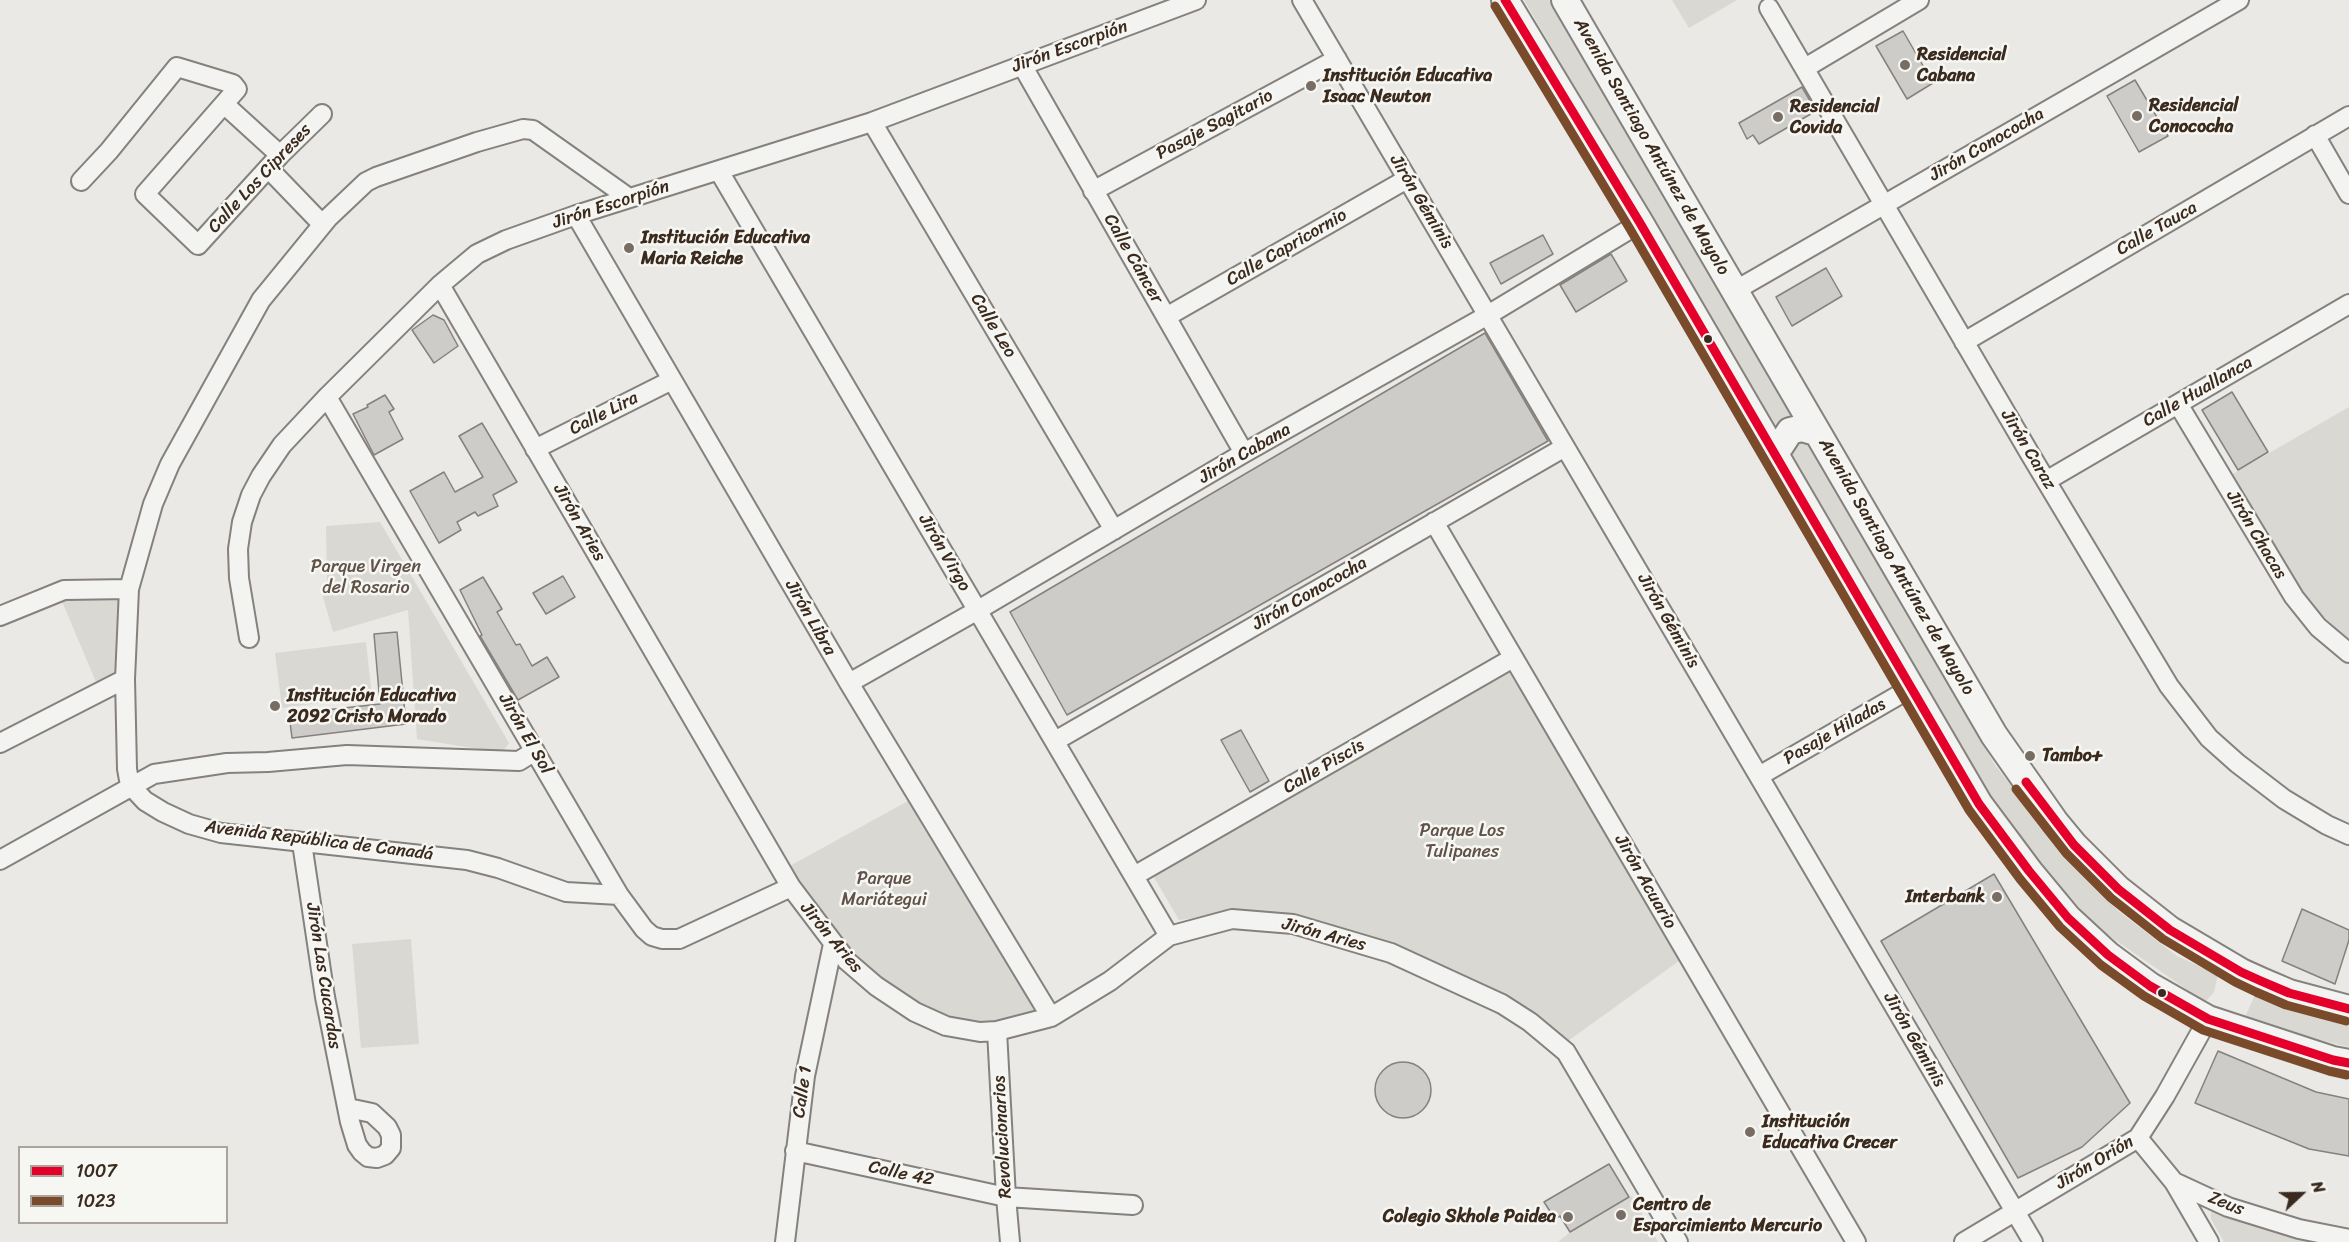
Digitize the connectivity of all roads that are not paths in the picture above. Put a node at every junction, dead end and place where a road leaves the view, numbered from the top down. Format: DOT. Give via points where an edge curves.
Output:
graph roads {
  1 [pos="1196,0"];
  2 [pos="1302,0"];
  3 [pos="1505,0"];
  4 [pos="1565,0"];
  5 [pos="1919,0"];
  6 [pos="2239,0"];
  7 [pos="1769,8"];
  8 [pos="1337,59"];
  9 [pos="1022,65"];
  10 [pos="1804,68"];
  11 [pos="224,104"];
  12 [pos="322,114"];
  13 [pos="2349,116"];
  14 [pos="872,122"];
  15 [pos="2315,135"];
  16 [pos="274,162"];
  17 [pos="719,171"];
  18 [pos="1407,179"];
  19 [pos="81,181"];
  20 [pos="1093,190"];
  21 [pos="2349,194"];
  22 [pos="629,198"];
  23 [pos="1884,205"];
  24 [pos="576,215"];
  25 [pos="1640,223"];
  26 [pos="322,225"];
  27 [pos="440,285"];
  28 [pos="1736,290"];
  29 [pos="2349,304"];
  30 [pos="1488,315"];
  31 [pos="1166,317"];
  32 [pos="1964,342"];
  33 [pos="672,380"];
  34 [pos="327,397"];
  35 [pos="2178,404"];
  36 [pos="1802,407"];
  37 [pos="1761,430"];
  38 [pos="1816,432"];
  39 [pos="1565,447"];
  40 [pos="535,449"];
  41 [pos="1244,453"];
  42 [pos="1775,454"];
  43 [pos="2046,481"];
  44 [pos="1434,522"];
  45 [pos="1113,530"];
  46 [pos="129,589"];
  47 [pos="978,610"];
  48 [pos="0,616"];
  49 [pos="249,638"];
  50 [pos="2349,653"];
  51 [pos="1513,658"];
  52 [pos="125,679"];
  53 [pos="849,683"];
  54 [pos="1911,688"];
  55 [pos="1055,741"];
  56 [pos="0,743"];
  57 [pos="535,751"];
  58 [pos="1759,776"];
  59 [pos="132,787"];
  60 [pos="2349,835"];
  61 [pos="302,843"];
  62 [pos="0,860"];
  63 [pos="1134,876"];
  64 [pos="790,887"];
  65 [pos="619,895"];
  66 [pos="1169,936"];
  67 [pos="833,944"];
  68 [pos="2349,1009"];
  69 [pos="1051,1017"];
  70 [pos="2208,1019"];
  71 [pos="997,1031"];
  72 [pos="2349,1064"];
  73 [pos="348,1108"];
  74 [pos="2138,1138"];
  75 [pos="795,1151"];
  76 [pos="2174,1182"];
  77 [pos="1006,1197"];
  78 [pos="1132,1205"];
  79 [pos="2015,1212"];
  80 [pos="2349,1239"];
  81 [pos="785,1242"];
  82 [pos="1010,1242"];
  83 [pos="1678,1242"];
  84 [pos="1856,1242"];
  85 [pos="1964,1242"];
  86 [pos="2033,1242"];
  87 [pos="2209,1242"];
  1 -- 9 [label="street, Jirón Escorpión"];
  2 -- 8 [label="street, Jirón Géminis"];
  3 -- 25 [label="main road"];
  4 -- 28 [label="main road, Avenida Santiago Antúnez de Mayolo"];
  5 -- 10 [label="street"];
  6 -- 23 [label="street, Jirón Conococha"];
  7 -- 10 [label="street, Jirón Caraz"];
  8 -- 18 [label="street, Jirón Géminis"];
  8 -- 20 [label="street, Pasaje Sagitario"];
  9 -- 14 [label="street, Jirón Escorpión"];
  9 -- 20 [label="street, Calle Cáncer"];
  10 -- 23 [label="street, Jirón Caraz"];
  11 -- 16 [label="street"];
  11 -- 16 [label="street, Calle Los Cipreses" via="145,194 198,245"];
  11 -- 19 [label="street" via="237,89 233,84 177,67"];
  12 -- 16 [label="street, Calle Los Cipreses"];
  13 -- 15 [label="street, Calle Tauca"];
  14 -- 17 [label="street, Jirón Escorpión"];
  14 -- 45 [label="street, Calle Leo"];
  15 -- 21 [label="street"];
  15 -- 32 [label="street, Calle Tauca"];
  16 -- 26 [label="street"];
  17 -- 22 [label="street, Jirón Escorpión"];
  17 -- 47 [label="street, Jirón Virgo"];
  18 -- 30 [label="street, Jirón Géminis"];
  18 -- 31 [label="street, Calle Capricornio"];
  20 -- 31 [label="street, Calle Cáncer"];
  22 -- 24 [label="street, Jirón Escorpión"];
  22 -- 26 [label="street" via="532,130 523,129 371,179"];
  23 -- 28 [label="street, Jirón Conococha"];
  23 -- 32 [label="street, Jirón Caraz"];
  24 -- 27 [label="street, Jirón Escorpión" via="487,249"];
  24 -- 33 [label="street, Jirón Libra"];
  25 -- 30 [label="street, Jirón Cabana"];
  25 -- 37 [label="main road"];
  26 -- 46 [label="street" via="261,300 189,427 153,504"];
  27 -- 34 [label="street, Jirón Escorpión"];
  27 -- 40 [label="street, Jirón Aries"];
  28 -- 36 [label="main road, Avenida Santiago Antúnez de Mayolo"];
  29 -- 35 [label="street, Calle Huallanca"];
  30 -- 39 [label="street, Jirón Géminis"];
  30 -- 41 [label="street, Jirón Cabana"];
  31 -- 41 [label="street, Calle Cáncer"];
  32 -- 43 [label="street, Jirón Caraz"];
  33 -- 40 [label="street, Calle Lira"];
  33 -- 53 [label="street, Jirón Libra"];
  34 -- 49 [label="street, Jirón Escorpión" via="271,459 251,495 242,522 239,578"];
  34 -- 57 [label="street, Jirón El Sol"];
  35 -- 43 [label="street, Calle Huallanca"];
  35 -- 50 [label="street, Jirón Chacas" via="2294,597 2319,627"];
  36 -- 37 [label="main road" via="1797,420 1787,428 1775,432"];
  36 -- 38 [label="main road, Avenida Santiago Antúnez de Mayolo"];
  37 -- 42 [label="main road"];
  38 -- 42 [label="main road" via="1802,428 1790,432"];
  38 -- 68 [label="main road, Avenida Santiago Antúnez de Mayolo" via="1994,735 2074,845 2118,889 2170,930 2241,972 2289,993"];
  39 -- 44 [label="street, Jirón Conococha"];
  39 -- 58 [label="street, Jirón Géminis"];
  40 -- 64 [label="street, Jirón Aries"];
  41 -- 45 [label="street, Jirón Cabana"];
  42 -- 54 [label="main road"];
  43 -- 60 [label="street, Jirón Caraz" via="2156,665 2194,720 2260,782 2309,815"];
  44 -- 51 [label="street, Jirón Acuario"];
  44 -- 55 [label="street, Jirón Conococha"];
  45 -- 47 [label="street, Jirón Cabana"];
  46 -- 48 [label="street" via="64,590"];
  46 -- 52 [label="street"];
  47 -- 53 [label="street, Jirón Cabana"];
  47 -- 55 [label="street, Jirón Virgo"];
  51 -- 63 [label="street, Calle Piscis"];
  51 -- 84 [label="street, Jirón Acuario"];
  52 -- 56 [label="street"];
  52 -- 59 [label="street" via="127,770"];
  53 -- 69 [label="street, Jirón Libra"];
  54 -- 58 [label="street, Pasaje Hiladas"];
  54 -- 70 [label="main road" via="1979,804 2068,918 2116,962"];
  55 -- 63 [label="street, Jirón Virgo"];
  57 -- 59 [label="street" via="519,761 347,755 227,763 154,774"];
  57 -- 65 [label="street, Jirón El Sol"];
  58 -- 79 [label="street, Jirón Géminis"];
  59 -- 61 [label="street, Avenida República de Canadá" via="145,801 189,824 221,833"];
  59 -- 62 [label="street"];
  61 -- 65 [label="street, Avenida República de Canadá" via="467,860 566,892"];
  61 -- 73 [label="street, Jirón Las Cucardas" via="325,997"];
  63 -- 66 [label="street, Jirón Virgo"];
  64 -- 65 [label="street, Jirón El Sol" via="673,940 652,936"];
  64 -- 67 [label="street, Jirón Aries"];
  66 -- 69 [label="street, Jirón Aries" via="1110,981"];
  66 -- 83 [label="street, Jirón Aries" via="1232,919 1293,924 1391,953 1502,1004 1566,1052"];
  67 -- 71 [label="street, Jirón Aries" via="868,981 930,1020 961,1029"];
  67 -- 75 [label="street, Calle 1" via="808,1059"];
  69 -- 71 [label="street, Jirón Aries"];
  70 -- 72 [label="main road"];
  70 -- 74 [label="street, Jirón Orión"];
  71 -- 77 [label="street, Revolucionarios"];
  74 -- 76 [label="street"];
  74 -- 79 [label="street, Jirón Orión"];
  75 -- 77 [label="street, Calle 42"];
  75 -- 81 [label="street, Calle 1"];
  76 -- 80 [label="street, Zeus" via="2228,1207 2299,1229"];
  76 -- 87 [label="street"];
  77 -- 78 [label="street, Calle 42"];
  77 -- 82 [label="street, Revolucionarios"];
  79 -- 85 [label="street, Jirón Orión"];
  79 -- 86 [label="street, Jirón Géminis"];
}
